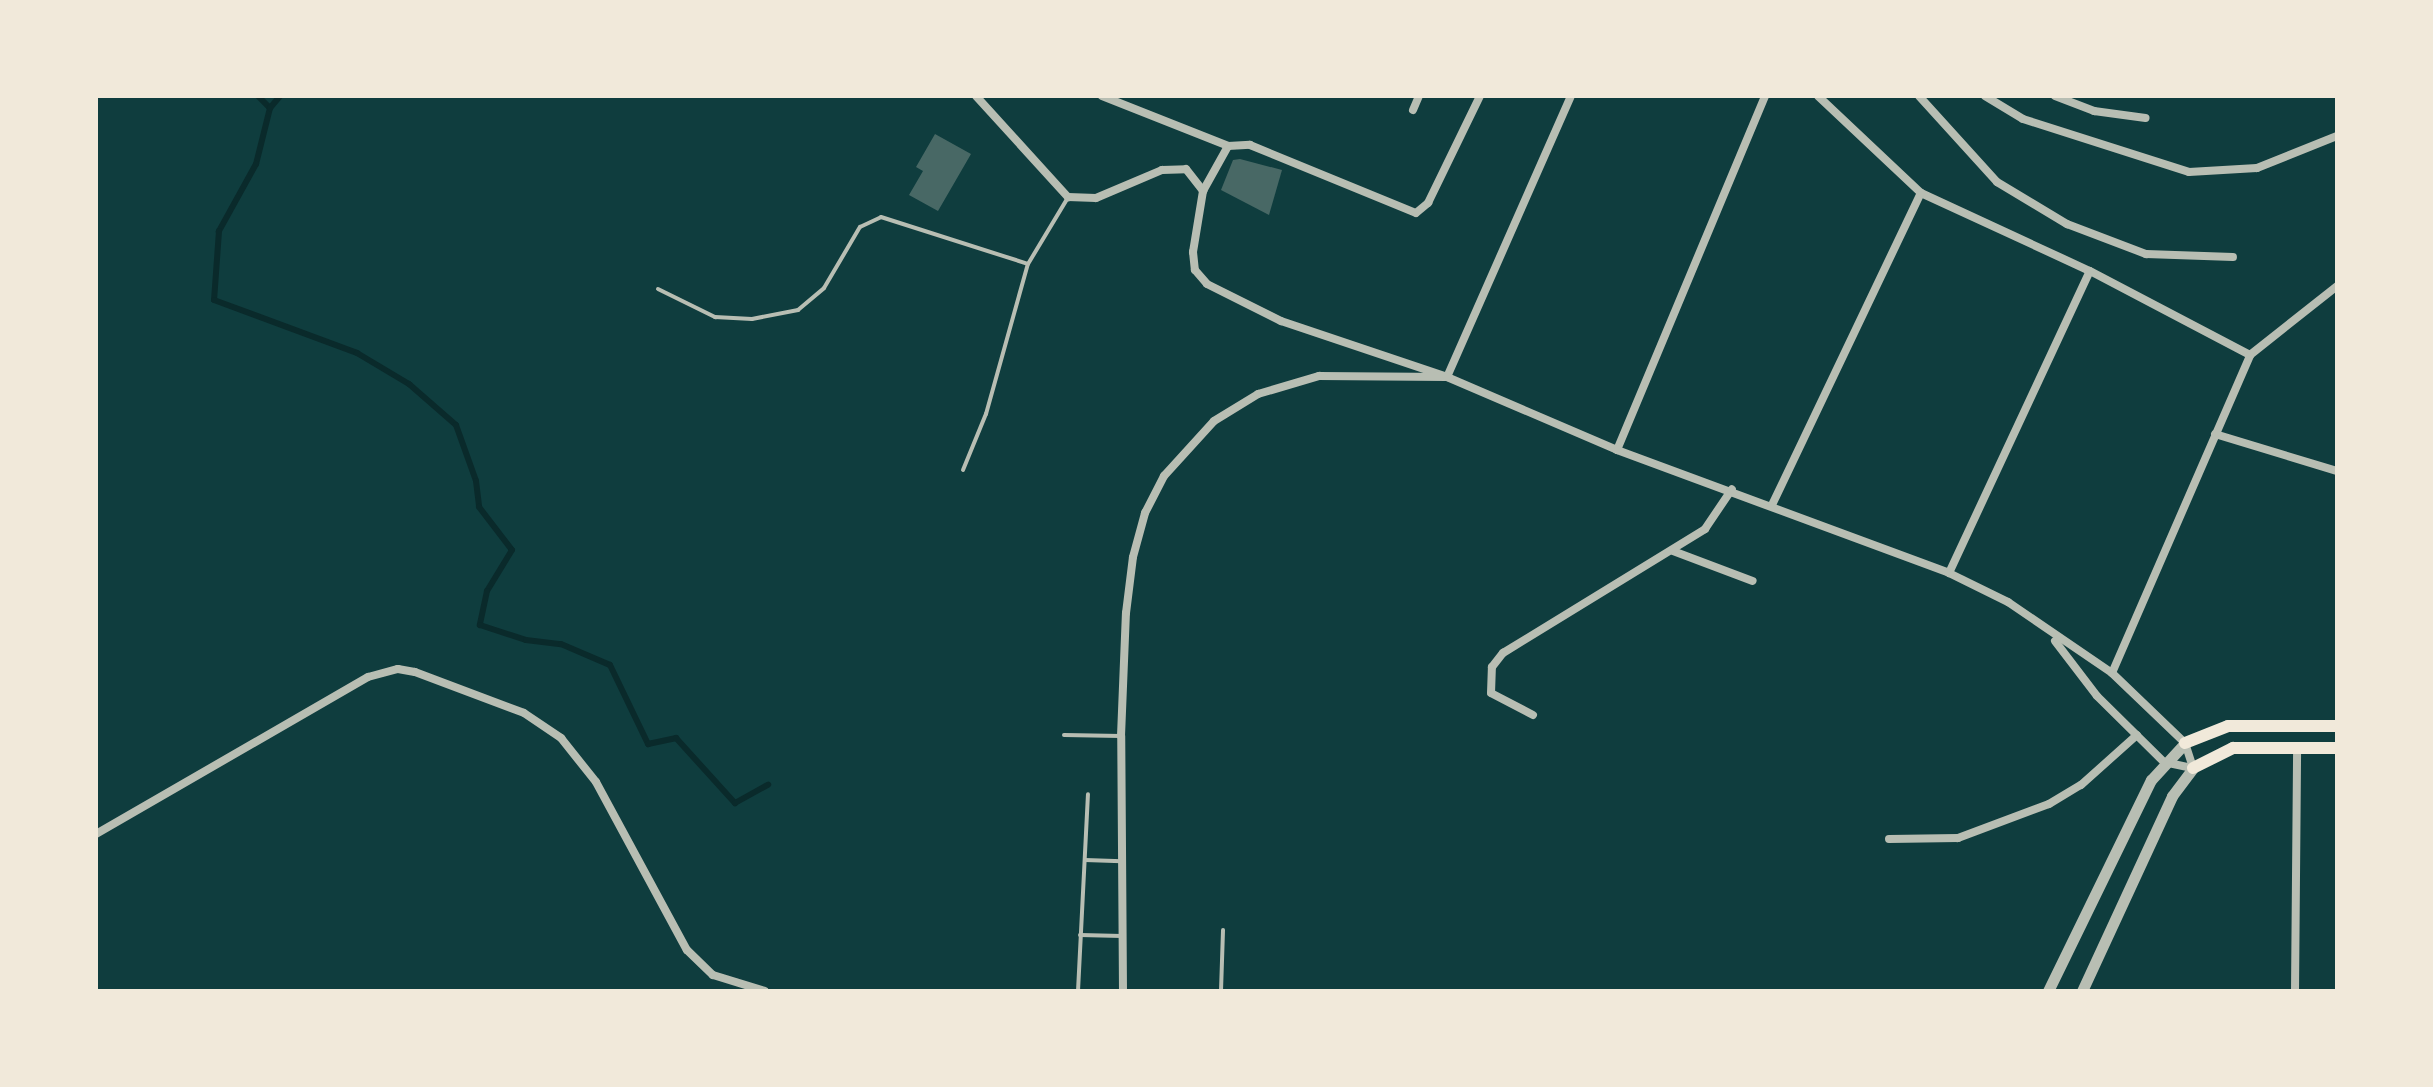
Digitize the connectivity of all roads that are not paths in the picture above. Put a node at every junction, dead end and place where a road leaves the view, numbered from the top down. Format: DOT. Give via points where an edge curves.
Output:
graph roads {
  1 [pos="976,96"];
  2 [pos="1102,96"];
  3 [pos="1419,96"];
  4 [pos="1480,96"];
  5 [pos="1571,96"];
  6 [pos="1765,96"];
  7 [pos="1818,96"];
  8 [pos="1919,96"];
  9 [pos="1985,96"];
  10 [pos="2055,96"];
  11 [pos="1413,110"];
  12 [pos="2146,118"];
  13 [pos="2337,136"];
  14 [pos="1228,146"];
  15 [pos="1203,191"];
  16 [pos="1921,193"];
  17 [pos="1068,197"];
  18 [pos="2233,257"];
  19 [pos="1028,264"];
  20 [pos="2090,271"];
  21 [pos="2337,286"];
  22 [pos="658,289"];
  23 [pos="2250,355"];
  24 [pos="1447,377"];
  25 [pos="2215,434"];
  26 [pos="1617,450"];
  27 [pos="963,470"];
  28 [pos="2337,471"];
  29 [pos="1732,489"];
  30 [pos="1772,505"];
  31 [pos="1673,551"];
  32 [pos="1949,573"];
  33 [pos="1753,581"];
  34 [pos="2052,637"];
  35 [pos="2112,673"];
  36 [pos="1533,715"];
  37 [pos="2337,726"];
  38 [pos="1064,735"];
  39 [pos="2137,735"];
  40 [pos="1121,736"];
  41 [pos="2185,743"];
  42 [pos="2297,747"];
  43 [pos="2337,748"];
  44 [pos="2164,762"];
  45 [pos="2193,768"];
  46 [pos="1088,794"];
  47 [pos="96,834"];
  48 [pos="1889,839"];
  49 [pos="1085,860"];
  50 [pos="1122,861"];
  51 [pos="1223,930"];
  52 [pos="1080,935"];
  53 [pos="1122,936"];
  54 [pos="765,991"];
  55 [pos="1078,991"];
  56 [pos="1123,991"];
  57 [pos="1221,991"];
  58 [pos="2048,991"];
  59 [pos="2082,991"];
  60 [pos="2295,991"];
  1 -- 17 [label="street"];
  2 -- 14 [label="street"];
  3 -- 11 [label="street"];
  4 -- 14 [label="street" via="1428,203 1416,213 1250,145"];
  5 -- 24 [label="street"];
  6 -- 26 [label="street"];
  7 -- 16 [label="street"];
  8 -- 18 [label="street" via="1997,182 2067,224 2146,254"];
  9 -- 13 [label="street" via="2023,119 2189,172 2257,168"];
  10 -- 12 [label="street" via="2094,111"];
  14 -- 15 [label="street"];
  15 -- 17 [label="street" via="1194,175 1174,168 1096,198"];
  15 -- 24 [label="street" via="1193,252 1195,270 1207,284 1281,321"];
  16 -- 20 [label="street"];
  16 -- 30 [label="street"];
  17 -- 19 [label="lane"];
  19 -- 22 [label="lane" via="881,217 860,227 824,288 798,310 752,319 715,317"];
  19 -- 27 [label="lane" via="986,414"];
  20 -- 23 [label="street"];
  20 -- 32 [label="street"];
  21 -- 23 [label="street"];
  23 -- 25 [label="street"];
  24 -- 26 [label="street"];
  24 -- 40 [label="street" via="1319,376 1258,394 1214,421 1164,476 1145,513 1131,571"];
  25 -- 28 [label="street"];
  25 -- 35 [label="street"];
  26 -- 29 [label="street"];
  29 -- 30 [label="street"];
  29 -- 31 [label="street" via="1705,529"];
  30 -- 32 [label="street"];
  31 -- 33 [label="street"];
  31 -- 36 [label="street" via="1503,653 1492,667 1491,693"];
  32 -- 34 [label="street" via="2008,602"];
  34 -- 35 [label="street"];
  34 -- 39 [label="street" via="2097,696"];
  35 -- 41 [label="street"];
  37 -- 41 [label="main road" via="2228,726"];
  38 -- 40 [label="lane"];
  39 -- 44 [label="street"];
  39 -- 48 [label="street" via="2081,785 2049,804 1958,838"];
  40 -- 50 [label="street"];
  41 -- 44 [label="street"];
  41 -- 45 [label="street"];
  42 -- 43 [label="main road"];
  42 -- 45 [label="main road" via="2233,748"];
  42 -- 60 [label="street"];
  44 -- 45 [label="street"];
  44 -- 58 [label="street"];
  45 -- 59 [label="street" via="2172,796"];
  46 -- 49 [label="lane"];
  47 -- 54 [label="street" via="368,677 398,669 415,672 524,713 561,738 596,782 687,950 713,975"];
  49 -- 50 [label="lane"];
  49 -- 52 [label="lane"];
  50 -- 53 [label="street"];
  51 -- 57 [label="lane"];
  52 -- 53 [label="lane"];
  52 -- 55 [label="lane"];
  53 -- 56 [label="street"];
}
